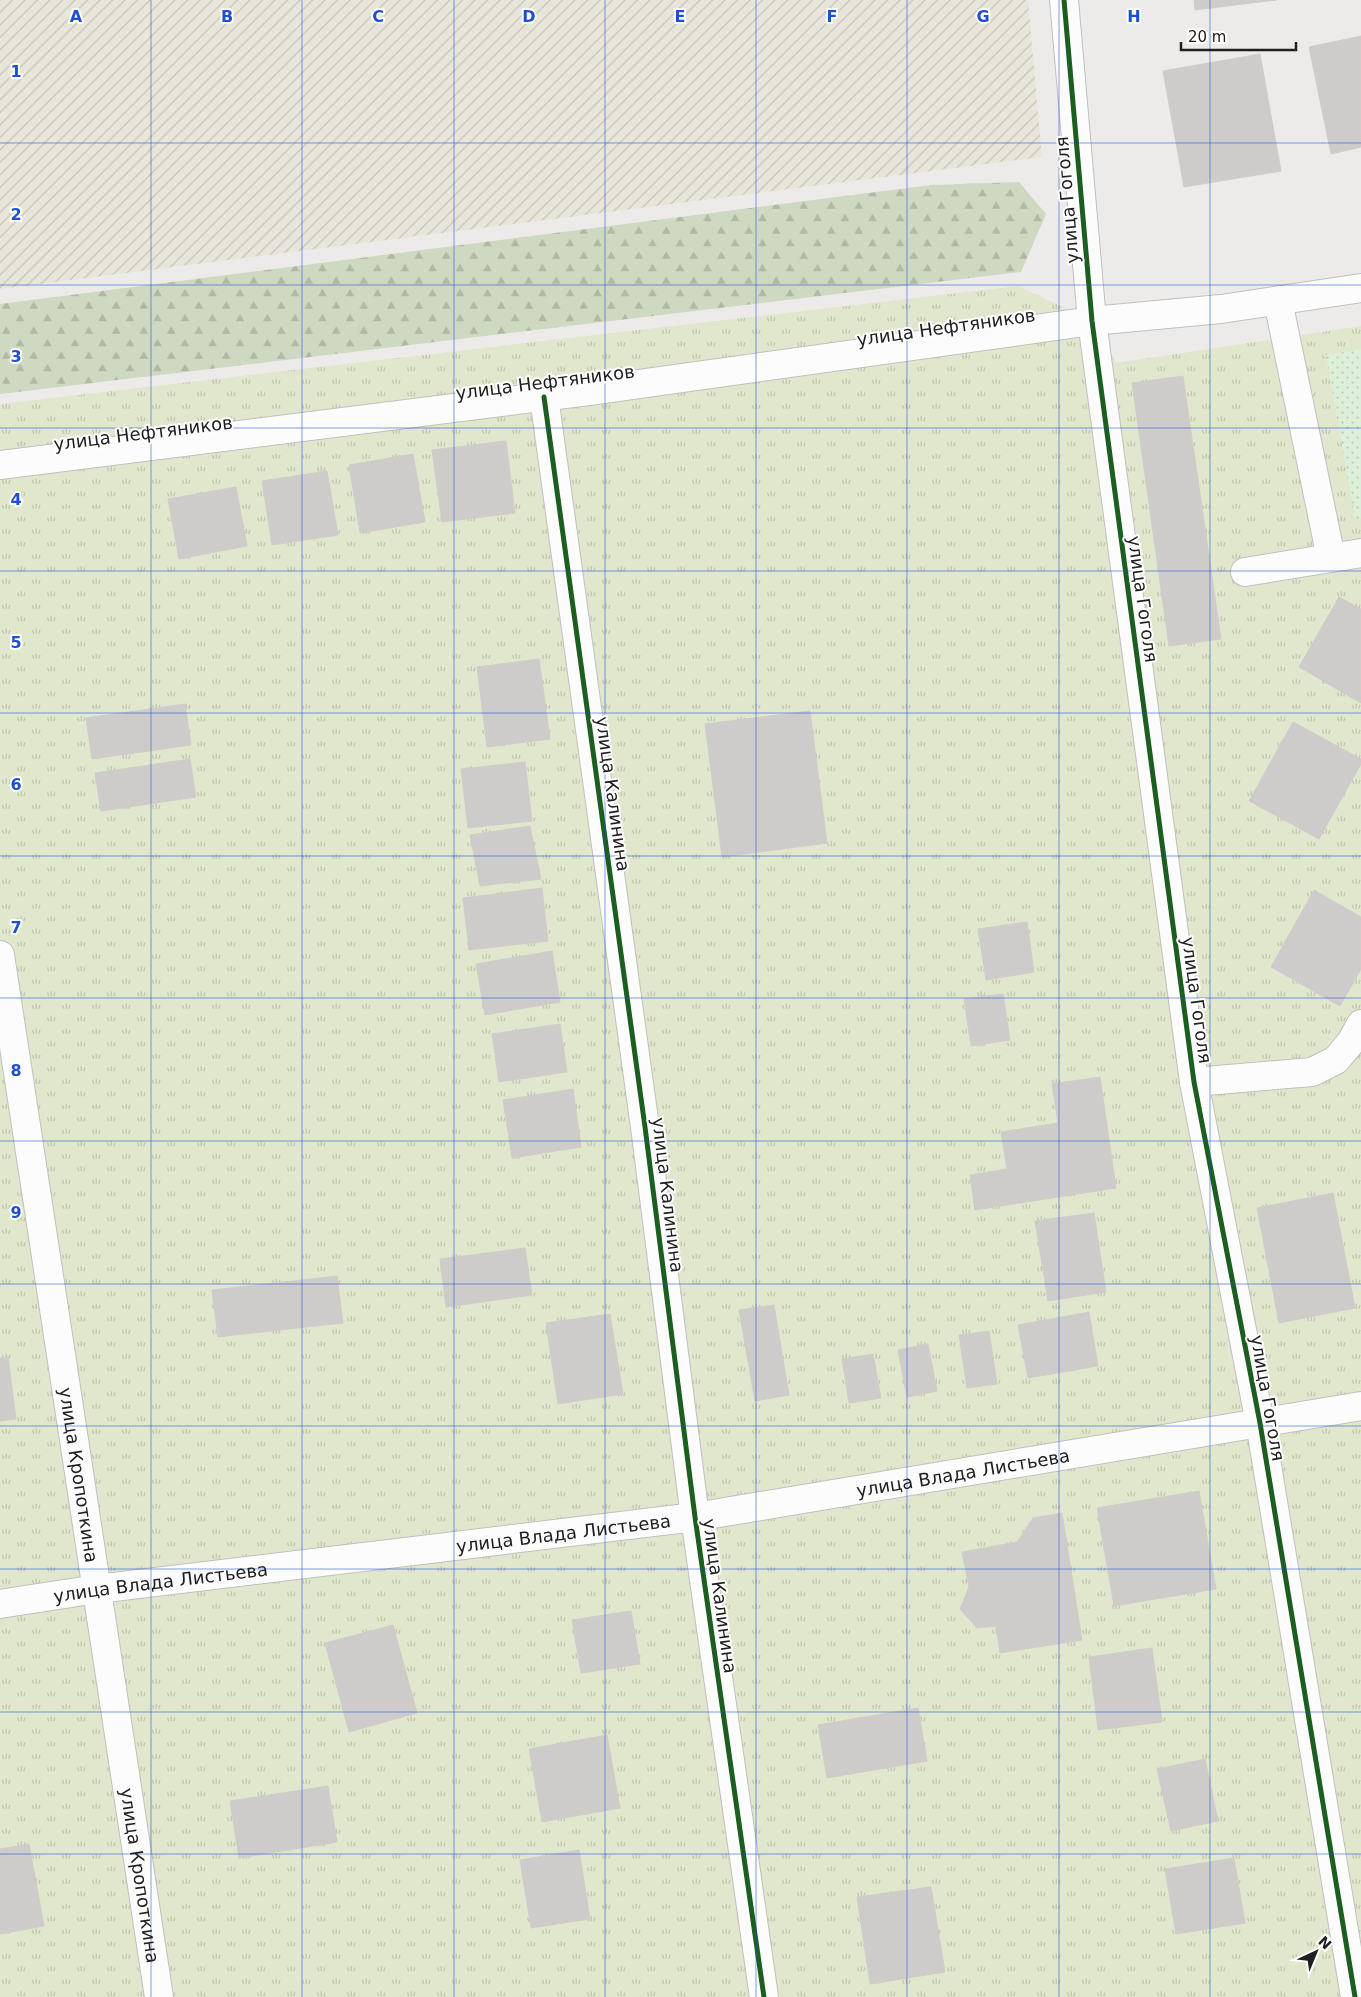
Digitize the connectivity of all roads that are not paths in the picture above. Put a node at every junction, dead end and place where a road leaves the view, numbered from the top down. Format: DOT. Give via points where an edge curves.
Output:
graph roads {
  1 [pos="1064,0"];
  2 [pos="1361,288"];
  3 [pos="1278,300"];
  4 [pos="1092,321"];
  5 [pos="544,396"];
  6 [pos="0,465"];
  7 [pos="1361,554"];
  8 [pos="1331,558"];
  9 [pos="1245,572"];
  10 [pos="0,955"];
  11 [pos="1361,1024"];
  12 [pos="1194,1082"];
  13 [pos="1361,1406"];
  14 [pos="1260,1423"];
  15 [pos="695,1518"];
  16 [pos="97,1589"];
  17 [pos="0,1604"];
  18 [pos="159,1997"];
  19 [pos="764,1997"];
  20 [pos="1355,1997"];
  1 -- 4 [label="street, улица Гоголя"];
  2 -- 3 [label="street, улица Нефтяников"];
  3 -- 4 [label="street, улица Нефтяников" via="1221,309"];
  3 -- 8 [label="street"];
  4 -- 5 [label="street, улица Нефтяников"];
  4 -- 12 [label="street, улица Гоголя"];
  5 -- 6 [label="street, улица Нефтяников"];
  5 -- 15 [label="street, улица Калинина" via="645,1127"];
  7 -- 8 [label="street"];
  8 -- 9 [label="street"];
  10 -- 16 [label="street, улица Кропоткина"];
  11 -- 12 [label="street" via="1336,1060 1312,1072"];
  12 -- 14 [label="street, улица Гоголя"];
  13 -- 14 [label="street, улица Влада Листьева"];
  14 -- 15 [label="street, улица Влада Листьева"];
  14 -- 20 [label="street, улица Гоголя"];
  15 -- 16 [label="street, улица Влада Листьева"];
  15 -- 19 [label="street, улица Калинина"];
  16 -- 17 [label="street, улица Влада Листьева"];
  16 -- 18 [label="street, улица Кропоткина"];
}
